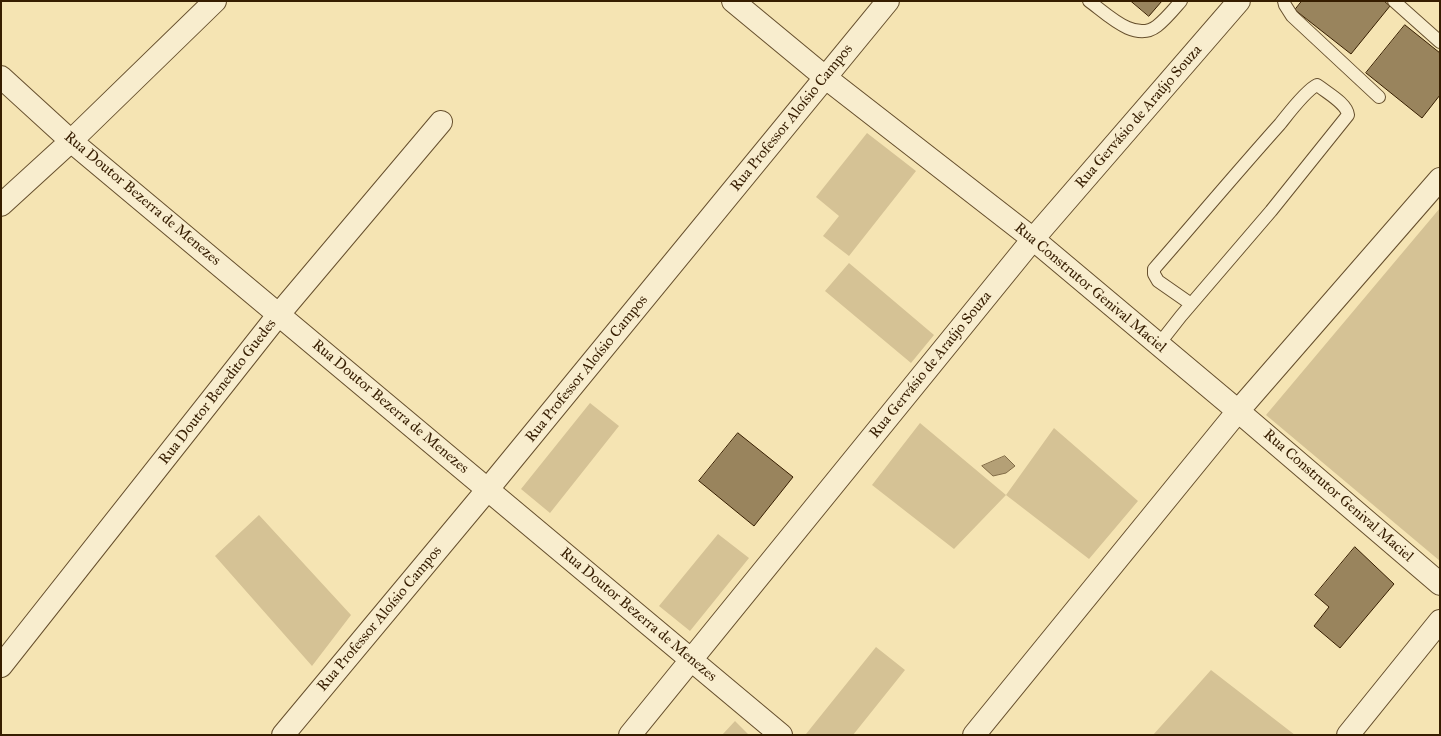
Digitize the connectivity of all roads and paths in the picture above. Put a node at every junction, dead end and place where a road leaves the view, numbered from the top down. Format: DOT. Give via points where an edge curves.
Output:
graph roads {
  1 [pos="215,1"];
  2 [pos="733,1"];
  3 [pos="888,1"];
  4 [pos="1089,1"];
  5 [pos="1181,1"];
  6 [pos="1239,1"];
  7 [pos="1284,1"];
  8 [pos="1394,1"];
  9 [pos="1440,42"];
  10 [pos="1,77"];
  11 [pos="826,78"];
  12 [pos="1379,97"];
  13 [pos="441,122"];
  14 [pos="71,141"];
  15 [pos="1440,179"];
  16 [pos="1,205"];
  17 [pos="1033,239"];
  18 [pos="1191,304"];
  19 [pos="279,314"];
  20 [pos="1159,344"];
  21 [pos="1238,411"];
  22 [pos="488,490"];
  23 [pos="1440,584"];
  24 [pos="1440,621"];
  25 [pos="692,660"];
  26 [pos="1,666"];
  27 [pos="284,735"];
  28 [pos="630,735"];
  29 [pos="781,735"];
  30 [pos="974,735"];
  31 [pos="1348,735"];
  1 -- 14 [label="street"];
  2 -- 11 [label="street, Rua Construtor Genival Maciel"];
  3 -- 11 [label="street, Rua Professor Aloísio Campos"];
  4 -- 5 [label="lane" via="1127,29 1140,32 1156,27"];
  6 -- 17 [label="street, Rua Gervásio de Araújo Souza"];
  7 -- 12 [label="lane" via="1292,16"];
  8 -- 9 [label="lane"];
  10 -- 14 [label="street, Rua Doutor Bezerra de Menezes"];
  11 -- 17 [label="street, Rua Construtor Genival Maciel"];
  11 -- 22 [label="street, Rua Professor Aloísio Campos"];
  13 -- 19 [label="street, Rua Doutor Benedito Guedes"];
  14 -- 16 [label="street"];
  14 -- 19 [label="street, Rua Doutor Bezerra de Menezes"];
  15 -- 21 [label="street"];
  17 -- 20 [label="street, Rua Construtor Genival Maciel"];
  17 -- 25 [label="street, Rua Gervásio de Araújo Souza"];
  18 -- 18 [label="lane" via="1271,211 1348,115 1343,106 1320,86 1313,87 1154,269 1158,281"];
  18 -- 20 [label="lane"];
  19 -- 22 [label="street, Rua Doutor Bezerra de Menezes"];
  19 -- 26 [label="street, Rua Doutor Benedito Guedes"];
  20 -- 21 [label="street, Rua Construtor Genival Maciel"];
  21 -- 23 [label="street, Rua Construtor Genival Maciel"];
  21 -- 30 [label="street"];
  22 -- 25 [label="street, Rua Doutor Bezerra de Menezes"];
  22 -- 27 [label="street, Rua Professor Aloísio Campos"];
  24 -- 31 [label="street"];
  25 -- 28 [label="street, Rua Gervásio de Araújo Souza"];
  25 -- 29 [label="street, Rua Doutor Bezerra de Menezes"];
}
